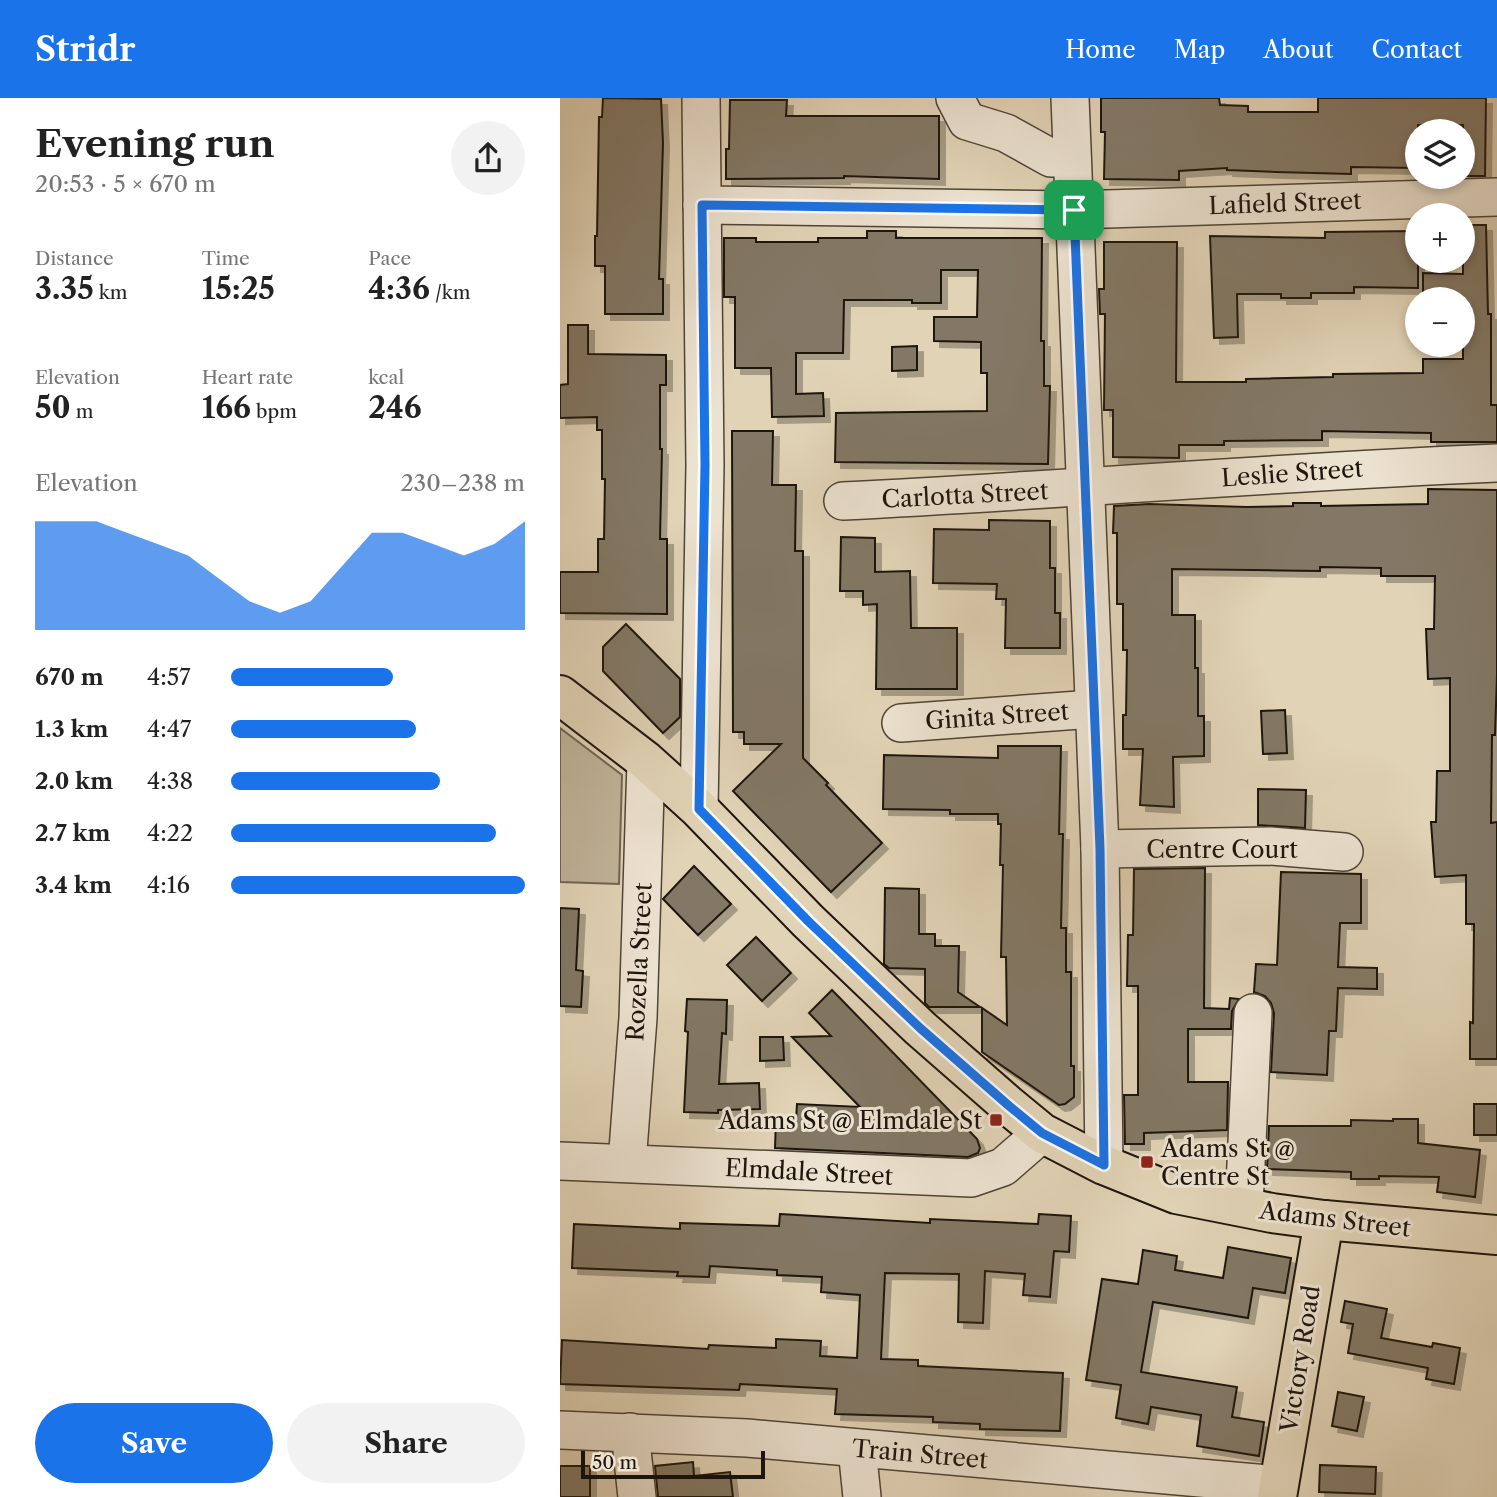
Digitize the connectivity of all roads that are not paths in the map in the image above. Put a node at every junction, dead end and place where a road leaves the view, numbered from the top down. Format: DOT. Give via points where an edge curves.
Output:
graph roads {
  1 [pos="701,98"];
  2 [pos="955,98"];
  3 [pos="1070,98"];
  4 [pos="1072,158"];
  5 [pos="1497,197"];
  6 [pos="702,205"];
  7 [pos="1074,210"];
  8 [pos="1497,463"];
  9 [pos="1087,488"];
  10 [pos="843,501"];
  11 [pos="560,695"];
  12 [pos="1093,709"];
  13 [pos="901,723"];
  14 [pos="646,761"];
  15 [pos="699,809"];
  16 [pos="1100,849"];
  17 [pos="1345,852"];
  18 [pos="1252,1013"];
  19 [pos="1042,1133"];
  20 [pos="560,1161"];
  21 [pos="628,1163"];
  22 [pos="1104,1165"];
  23 [pos="1244,1207"];
  24 [pos="1324,1220"];
  25 [pos="1497,1235"];
  26 [pos="560,1430"];
  27 [pos="630,1432"];
  28 [pos="857,1448"];
  29 [pos="1278,1491"];
  30 [pos="637,1497"];
  31 [pos="862,1497"];
  1 -- 6 [label="street"];
  2 -- 4 [label="street" via="967,121 1006,133 1051,158"];
  3 -- 4 [label="street"];
  4 -- 7 [label="street"];
  5 -- 7 [label="street, Lafield Street"];
  6 -- 7 [label="street, Lafield Street"];
  6 -- 15 [label="street" via="705,465"];
  7 -- 9 [label="street"];
  8 -- 9 [label="street, Leslie Street"];
  9 -- 10 [label="street, Carlotta Street"];
  9 -- 12 [label="street"];
  11 -- 14 [label="main road, Adams Street"];
  12 -- 13 [label="street, Ginita Street"];
  12 -- 16 [label="street"];
  14 -- 15 [label="main road, Adams Street"];
  14 -- 21 [label="street, Rozella Street" via="638,1018"];
  15 -- 19 [label="main road, Adams Street" via="920,1028"];
  16 -- 17 [label="street, Centre Court" via="1270,846"];
  16 -- 22 [label="street"];
  18 -- 23 [label="street"];
  19 -- 21 [label="street, Elmdale Street" via="1003,1167 971,1178"];
  19 -- 22 [label="main road, Adams Street"];
  20 -- 21 [label="street, Elmdale Street"];
  22 -- 23 [label="main road, Adams Street" via="1176,1194"];
  23 -- 24 [label="main road, Adams Street"];
  24 -- 25 [label="main road, Adams Street"];
  24 -- 29 [label="main road, Victory Road"];
  26 -- 27 [label="street, Train Street"];
  27 -- 28 [label="street, Train Street"];
  27 -- 30 [label="street"];
  28 -- 29 [label="street, Train Street"];
  28 -- 31 [label="street"];
}
